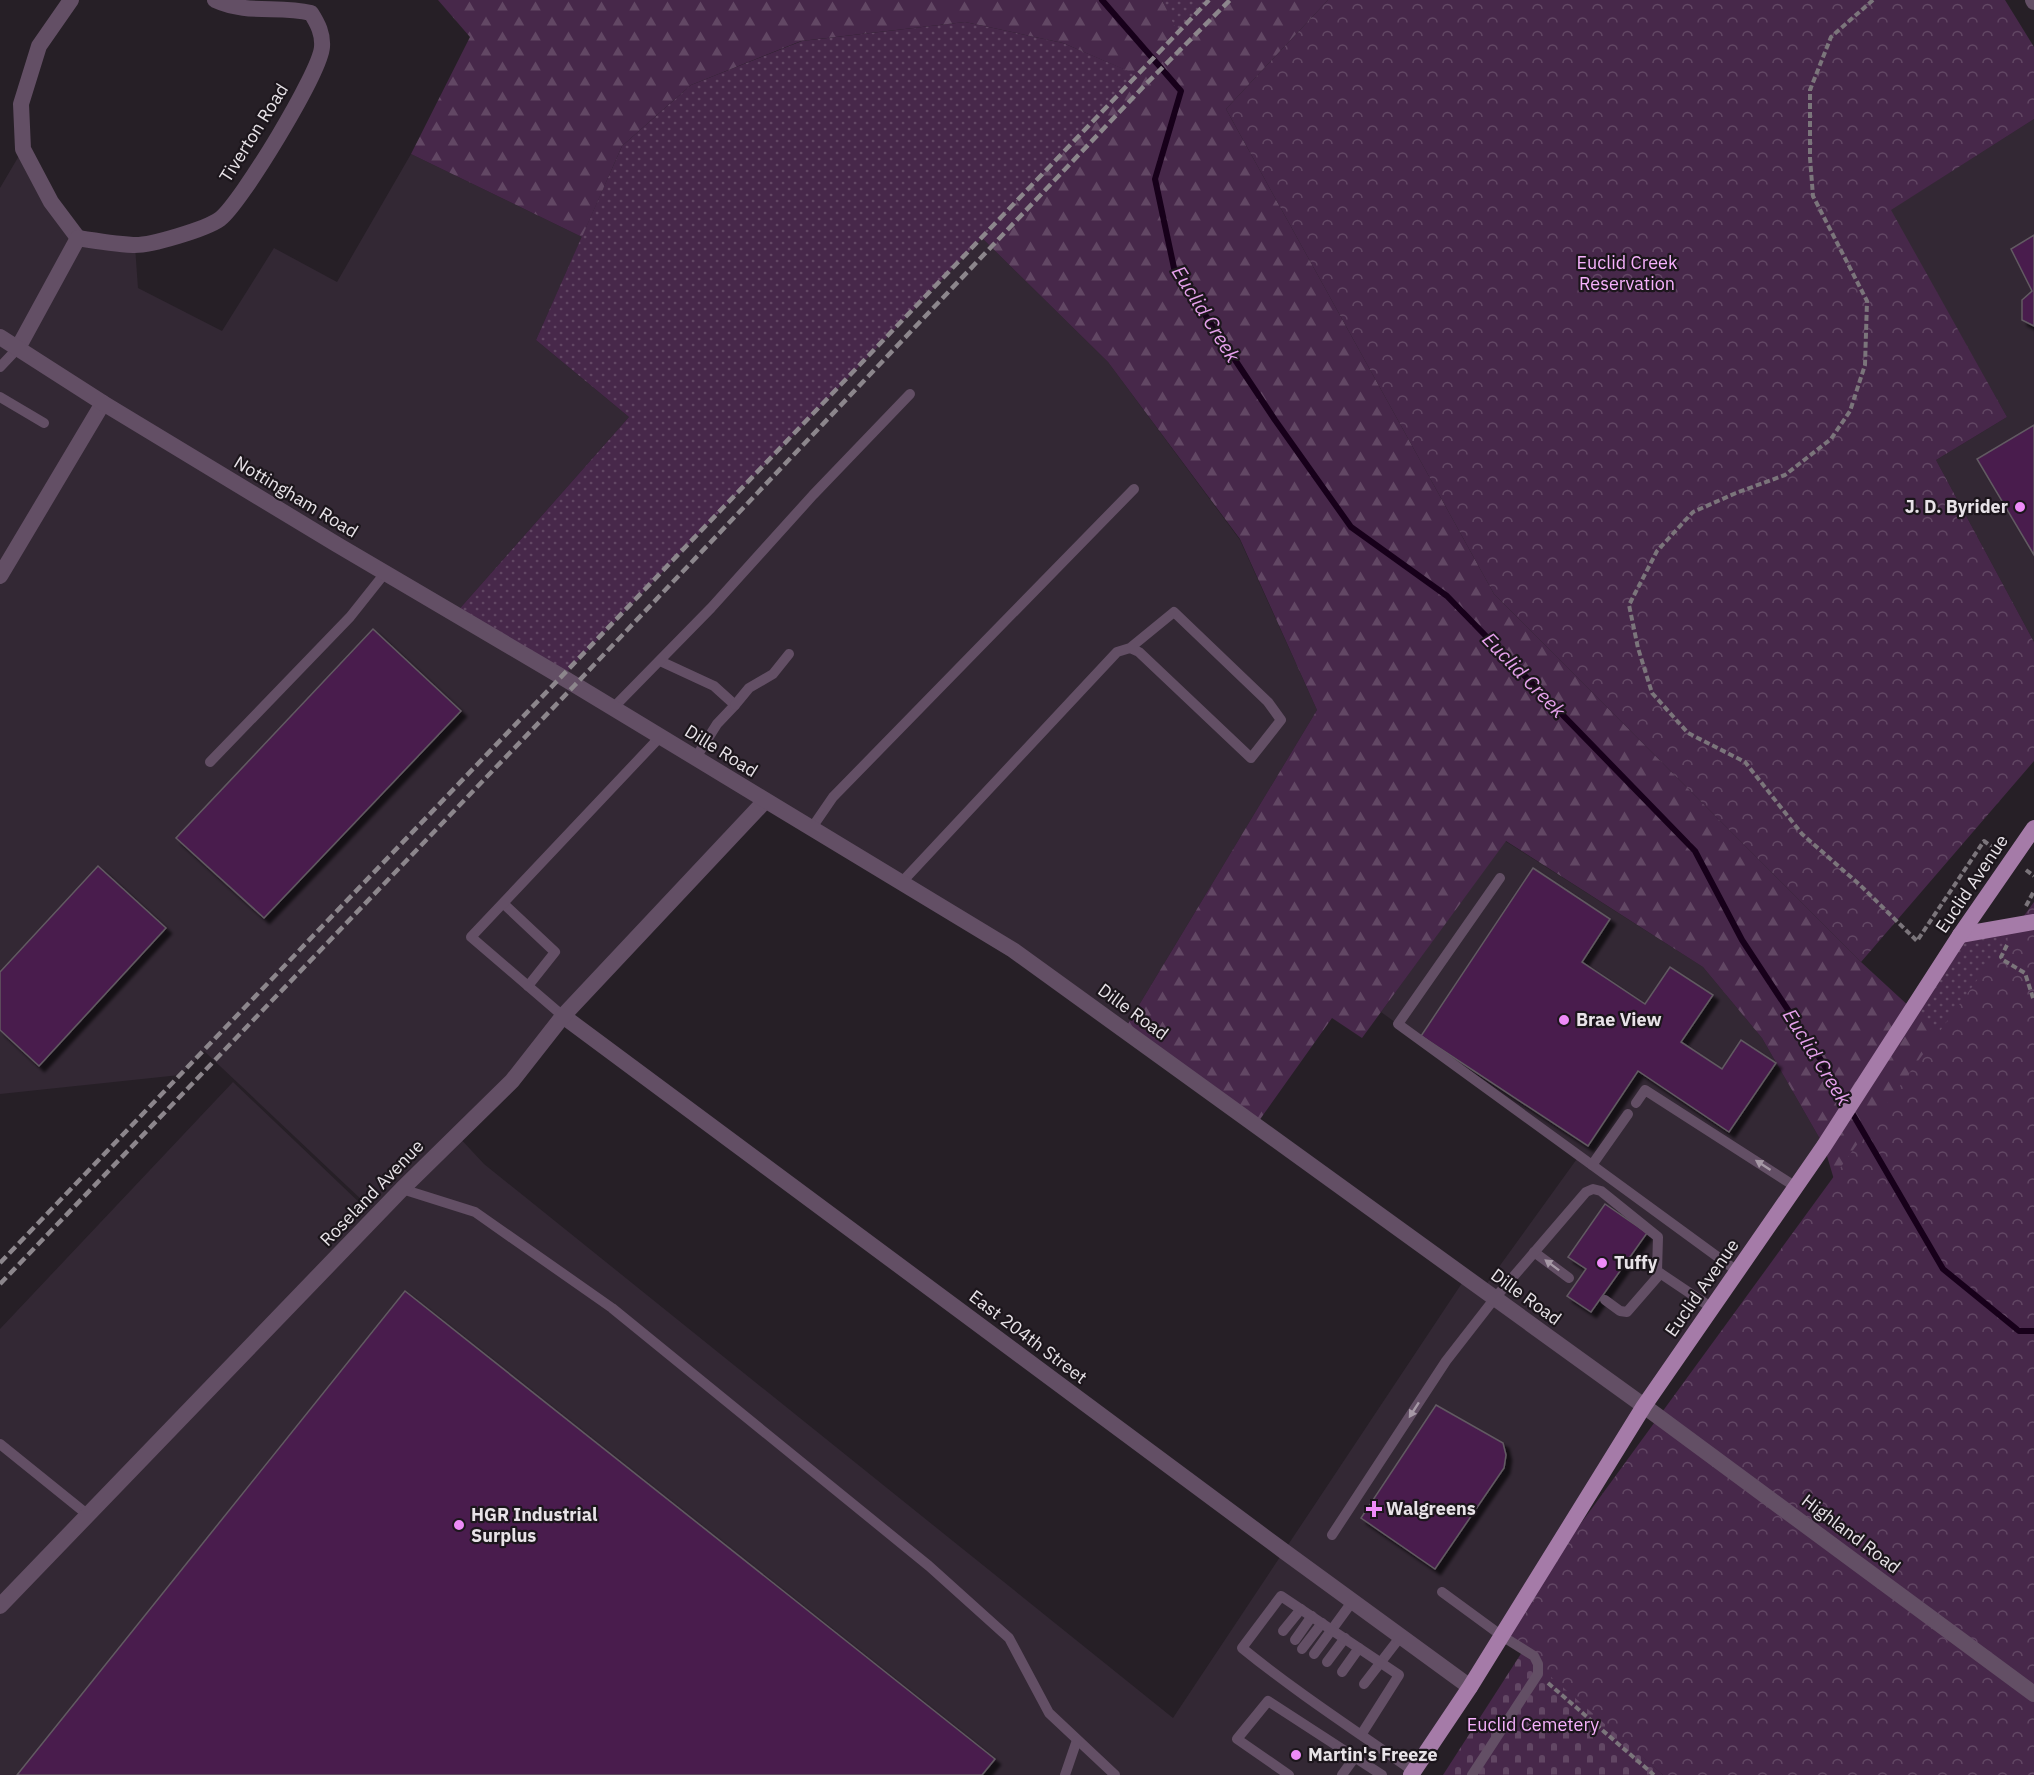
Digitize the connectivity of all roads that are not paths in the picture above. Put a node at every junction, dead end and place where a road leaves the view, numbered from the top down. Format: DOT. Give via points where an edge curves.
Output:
graph roads {
  1 [pos="71,0"];
  2 [pos="215,0"];
  3 [pos="78,238"];
  4 [pos="0,337"];
  5 [pos="18,348"];
  6 [pos="0,367"];
  7 [pos="910,394"];
  8 [pos="0,397"];
  9 [pos="103,403"];
  10 [pos="44,423"];
  11 [pos="1134,489"];
  12 [pos="385,573"];
  13 [pos="0,576"];
  14 [pos="1130,648"];
  15 [pos="789,654"];
  16 [pos="660,661"];
  17 [pos="574,686"];
  18 [pos="735,705"];
  19 [pos="613,708"];
  20 [pos="660,737"];
  21 [pos="696,759"];
  22 [pos="210,762"];
  23 [pos="765,801"];
  24 [pos="2034,828"];
  25 [pos="811,829"];
  26 [pos="1500,878"];
  27 [pos="901,883"];
  28 [pos="504,904"];
  29 [pos="2034,922"];
  30 [pos="1960,935"];
  31 [pos="528,986"];
  32 [pos="563,1016"];
  33 [pos="1636,1103"];
  34 [pos="1628,1114"];
  35 [pos="1592,1165"];
  36 [pos="1796,1186"];
  37 [pos="402,1189"];
  38 [pos="1534,1252"];
  39 [pos="1737,1271"];
  40 [pos="1660,1274"];
  41 [pos="1569,1278"];
  42 [pos="1495,1298"];
  43 [pos="1605,1300"];
  44 [pos="1712,1308"];
  45 [pos="1644,1406"];
  46 [pos="0,1444"];
  47 [pos="88,1515"];
  48 [pos="1332,1535"];
  49 [pos="1443,1592"];
  50 [pos="1352,1602"];
  51 [pos="0,1606"];
  52 [pos="1300,1609"];
  53 [pos="1317,1620"];
  54 [pos="1333,1630"];
  55 [pos="1283,1631"];
  56 [pos="1401,1636"];
  57 [pos="1502,1636"];
  58 [pos="1345,1638"];
  59 [pos="1299,1644"];
  60 [pos="1359,1648"];
  61 [pos="1267,1653"];
  62 [pos="1314,1654"];
  63 [pos="1259,1662"];
  64 [pos="1327,1662"];
  65 [pos="1380,1662"];
  66 [pos="1342,1672"];
  67 [pos="1364,1684"];
  68 [pos="1470,1687"];
  69 [pos="2034,1694"];
  70 [pos="1360,1734"];
  71 [pos="1077,1740"];
  72 [pos="1355,1757"];
  73 [pos="1412,1773"];
  74 [pos="1065,1775"];
  75 [pos="1115,1775"];
  76 [pos="1289,1775"];
  77 [pos="1342,1775"];
  78 [pos="1382,1775"];
  79 [pos="1472,1775"];
  1 -- 3 [label="street" via="39,46 21,104 23,149 51,202"];
  2 -- 3 [label="street, Tiverton Road" via="249,10 294,9 311,13 319,25 322,49 306,86 252,180 220,219 183,235 135,246"];
  3 -- 5 [label="street"];
  4 -- 5 [label="street, Nottingham Road"];
  5 -- 6 [label="lane"];
  5 -- 9 [label="street, Nottingham Road"];
  7 -- 16 [label="lane"];
  8 -- 10 [label="lane"];
  9 -- 12 [label="street, Nottingham Road"];
  9 -- 13 [label="street"];
  11 -- 25 [label="lane" via="833,797"];
  12 -- 17 [label="street, Nottingham Road"];
  12 -- 22 [label="lane" via="350,617"];
  14 -- 14 [label="lane" via="1251,758 1281,720 1268,702 1174,612"];
  14 -- 27 [label="lane" via="1118,652"];
  15 -- 18 [label="lane" via="773,674 749,688"];
  16 -- 18 [label="lane" via="714,686"];
  16 -- 19 [label="lane"];
  17 -- 19 [label="street, Dille Road"];
  18 -- 21 [label="lane" via="717,724"];
  19 -- 20 [label="street, Dille Road"];
  20 -- 21 [label="street, Dille Road"];
  20 -- 28 [label="lane"];
  21 -- 23 [label="street, Dille Road"];
  23 -- 25 [label="street, Dille Road"];
  23 -- 32 [label="street, Roseland Avenue"];
  24 -- 30 [label="main road, Euclid Avenue"];
  25 -- 27 [label="street, Dille Road"];
  26 -- 35 [label="lane" via="1398,1024"];
  27 -- 42 [label="street, Dille Road" via="1013,950"];
  28 -- 31 [label="lane" via="555,952"];
  28 -- 31 [label="lane" via="471,937"];
  29 -- 30 [label="main road"];
  30 -- 36 [label="main road, Euclid Avenue"];
  31 -- 32 [label="lane"];
  32 -- 37 [label="street, Roseland Avenue" via="512,1080"];
  32 -- 50 [label="street, East 204th Street"];
  36 -- 33 [label="lane, one-way" via="1646,1090"];
  34 -- 35 [label="lane"];
  35 -- 39 [label="lane"];
  36 -- 39 [label="main road, Euclid Avenue"];
  37 -- 47 [label="street, Roseland Avenue"];
  37 -- 71 [label="lane" via="475,1212 612,1308 771,1436 929,1566 1009,1638 1049,1713"];
  38 -- 40 [label="lane" via="1586,1191 1593,1189 1601,1191 1658,1237"];
  41 -- 38 [label="lane, one-way"];
  38 -- 42 [label="lane"];
  39 -- 44 [label="main road, Euclid Avenue"];
  40 -- 43 [label="lane" via="1627,1312"];
  40 -- 44 [label="lane"];
  42 -- 45 [label="street, Dille Road"];
  42 -- 48 [label="lane, one-way" via="1446,1361"];
  44 -- 45 [label="main road, Euclid Avenue"];
  45 -- 57 [label="main road, Euclid Avenue"];
  45 -- 69 [label="street, Highland Road"];
  46 -- 47 [label="lane"];
  47 -- 51 [label="street, Roseland Avenue"];
  49 -- 57 [label="lane"];
  50 -- 54 [label="lane"];
  50 -- 56 [label="street, East 204th Street"];
  52 -- 53 [label="lane"];
  52 -- 55 [label="lane"];
  52 -- 63 [label="lane" via="1281,1596 1242,1648"];
  53 -- 54 [label="lane"];
  53 -- 59 [label="lane"];
  54 -- 58 [label="lane"];
  54 -- 62 [label="lane"];
  56 -- 65 [label="lane"];
  56 -- 68 [label="street, East 204th Street"];
  57 -- 68 [label="main road, Euclid Avenue"];
  57 -- 79 [label="lane" via="1534,1656 1538,1674"];
  58 -- 60 [label="lane"];
  58 -- 64 [label="lane"];
  60 -- 65 [label="lane"];
  60 -- 66 [label="lane"];
  61 -- 63 [label="lane"];
  63 -- 70 [label="lane" via="1275,1666 1341,1714"];
  65 -- 67 [label="lane"];
  65 -- 70 [label="lane" via="1400,1675"];
  68 -- 73 [label="main road, Euclid Avenue"];
  70 -- 73 [label="lane"];
  71 -- 74 [label="lane"];
  71 -- 75 [label="lane"];
  72 -- 76 [label="lane" via="1268,1701 1237,1739"];
  72 -- 77 [label="lane"];
  72 -- 78 [label="lane"];
}
